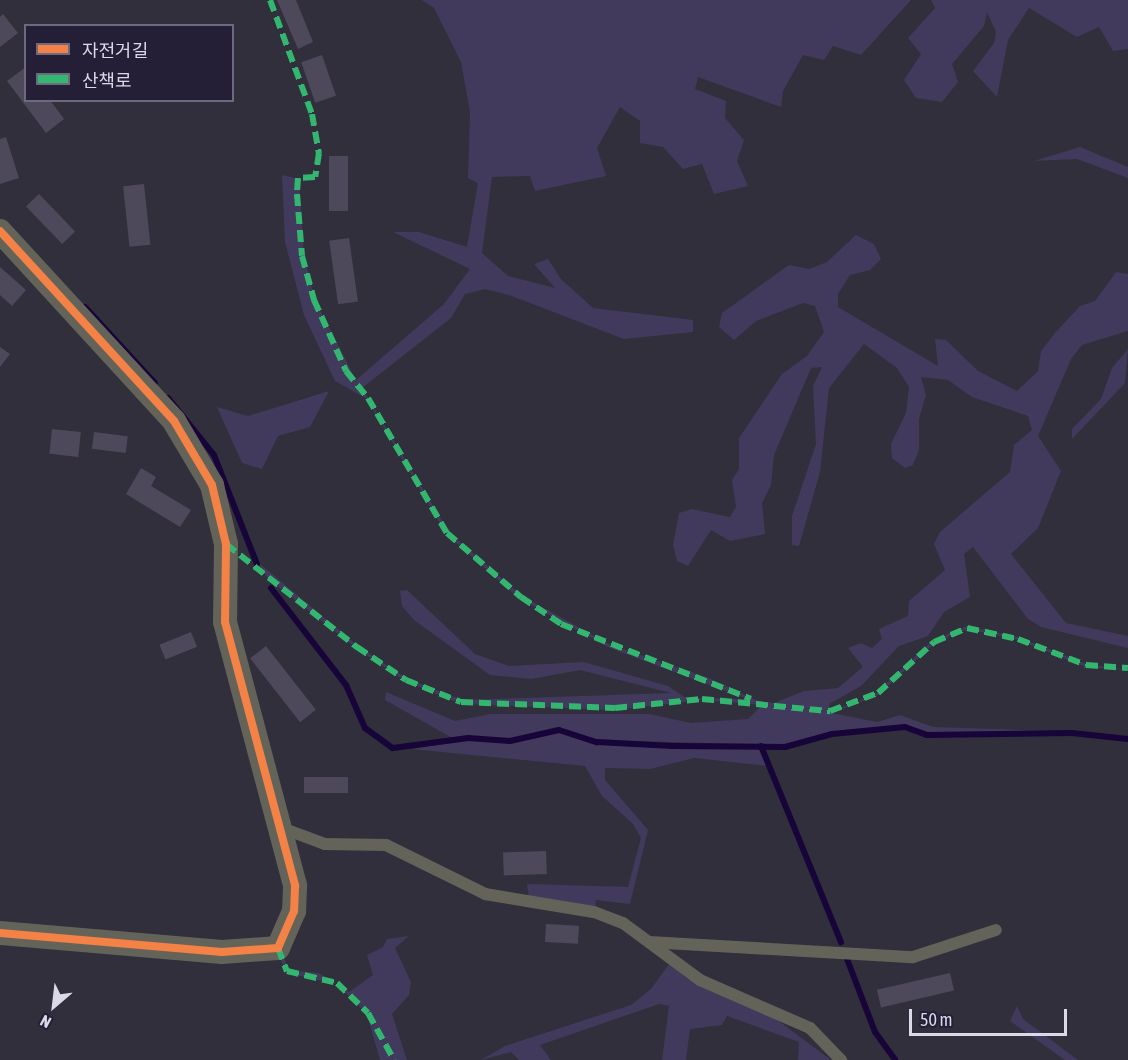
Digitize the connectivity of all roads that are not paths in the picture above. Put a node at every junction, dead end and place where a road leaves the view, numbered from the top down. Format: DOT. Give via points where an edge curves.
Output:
graph roads {
  1 [pos="0,231"];
  2 [pos="279,826"];
  3 [pos="996,930"];
  4 [pos="0,933"];
  5 [pos="650,942"];
  6 [pos="841,1060"];
  1 -- 2 [label="street" via="174,421 212,485 226,544 225,622"];
  2 -- 4 [label="street" via="295,894 294,911 278,948 222,952"];
  2 -- 5 [label="lane" via="298,838 324,844 386,845 485,894 594,912"];
  3 -- 5 [label="lane" via="913,957"];
  5 -- 6 [label="lane" via="700,980 810,1028"];
}
